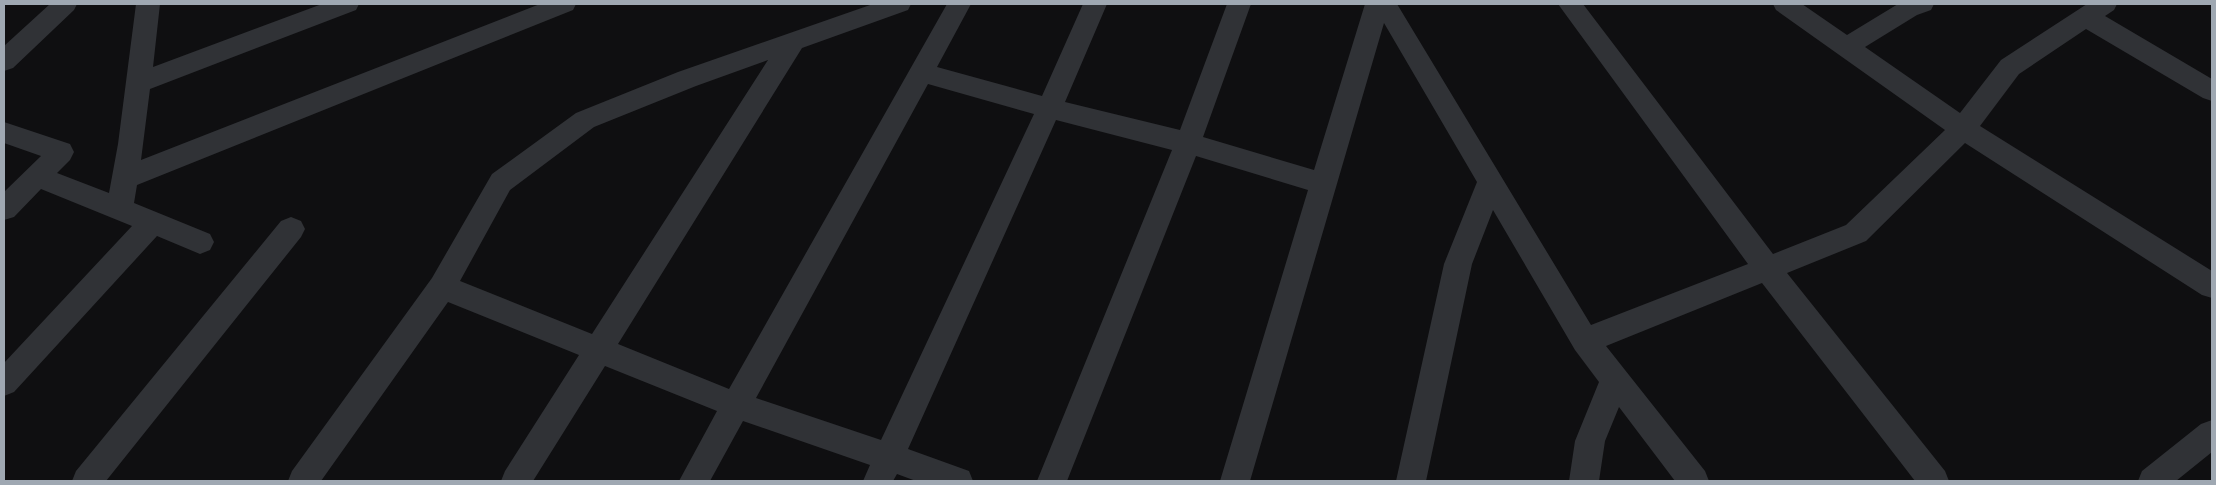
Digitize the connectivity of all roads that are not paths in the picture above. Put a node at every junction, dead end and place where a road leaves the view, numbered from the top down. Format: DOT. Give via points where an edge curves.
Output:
graph roads {
  1 [pos="65,4"];
  2 [pos="148,4"];
  3 [pos="347,4"];
  4 [pos="564,4"];
  5 [pos="899,4"];
  6 [pos="959,4"];
  7 [pos="1095,4"];
  8 [pos="1239,4"];
  9 [pos="1377,4"];
  10 [pos="1385,4"];
  11 [pos="1570,4"];
  12 [pos="1785,4"];
  13 [pos="1922,4"];
  14 [pos="2096,10"];
  15 [pos="792,43"];
  16 [pos="1846,47"];
  17 [pos="4,61"];
  18 [pos="920,72"];
  19 [pos="138,83"];
  20 [pos="2212,91"];
  21 [pos="1049,108"];
  22 [pos="1963,129"];
  23 [pos="4,132"];
  24 [pos="1188,143"];
  25 [pos="37,176"];
  26 [pos="125,178"];
  27 [pos="1490,182"];
  28 [pos="1323,184"];
  29 [pos="4,210"];
  30 [pos="119,210"];
  31 [pos="152,222"];
  32 [pos="291,229"];
  33 [pos="200,242"];
  34 [pos="1768,269"];
  35 [pos="2212,285"];
  36 [pos="442,287"];
  37 [pos="1585,341"];
  38 [pos="599,350"];
  39 [pos="1615,379"];
  40 [pos="4,383"];
  41 [pos="736,405"];
  42 [pos="2212,434"];
  43 [pos="883,469"];
  44 [pos="87,481"];
  45 [pos="303,481"];
  46 [pos="516,481"];
  47 [pos="694,481"];
  48 [pos="958,481"];
  49 [pos="1052,481"];
  50 [pos="1235,481"];
  51 [pos="1411,481"];
  52 [pos="1584,481"];
  53 [pos="1694,481"];
  54 [pos="1934,481"];
  55 [pos="2153,481"];
  1 -- 17 [label="street"];
  2 -- 19 [label="street"];
  3 -- 19 [label="street"];
  4 -- 26 [label="street"];
  5 -- 15 [label="street"];
  6 -- 18 [label="street"];
  7 -- 21 [label="street"];
  8 -- 24 [label="street"];
  9 -- 28 [label="street"];
  10 -- 27 [label="street"];
  11 -- 34 [label="street"];
  12 -- 16 [label="street"];
  13 -- 16 [label="street" via="1908,9"];
  14 -- 20 [label="street"];
  14 -- 22 [label="street" via="2010,67"];
  15 -- 36 [label="street" via="686,79 585,120 501,182"];
  15 -- 38 [label="street"];
  16 -- 22 [label="street"];
  18 -- 21 [label="street"];
  18 -- 41 [label="street"];
  19 -- 26 [label="street"];
  21 -- 24 [label="street"];
  21 -- 43 [label="street"];
  22 -- 34 [label="street" via="1856,233"];
  22 -- 35 [label="street"];
  23 -- 25 [label="street" via="61,152"];
  24 -- 28 [label="street"];
  24 -- 49 [label="street"];
  25 -- 29 [label="street"];
  25 -- 30 [label="street"];
  26 -- 30 [label="street"];
  27 -- 37 [label="street"];
  27 -- 51 [label="street" via="1458,264"];
  28 -- 50 [label="street"];
  30 -- 31 [label="street"];
  31 -- 33 [label="street"];
  31 -- 40 [label="street"];
  32 -- 44 [label="street"];
  34 -- 37 [label="street"];
  34 -- 54 [label="street"];
  36 -- 38 [label="street"];
  36 -- 45 [label="street"];
  37 -- 39 [label="street"];
  38 -- 41 [label="street"];
  38 -- 46 [label="street"];
  39 -- 52 [label="street" via="1590,440"];
  39 -- 53 [label="street"];
  41 -- 43 [label="street"];
  41 -- 47 [label="street"];
  42 -- 55 [label="street"];
  43 -- 48 [label="street"];
}
